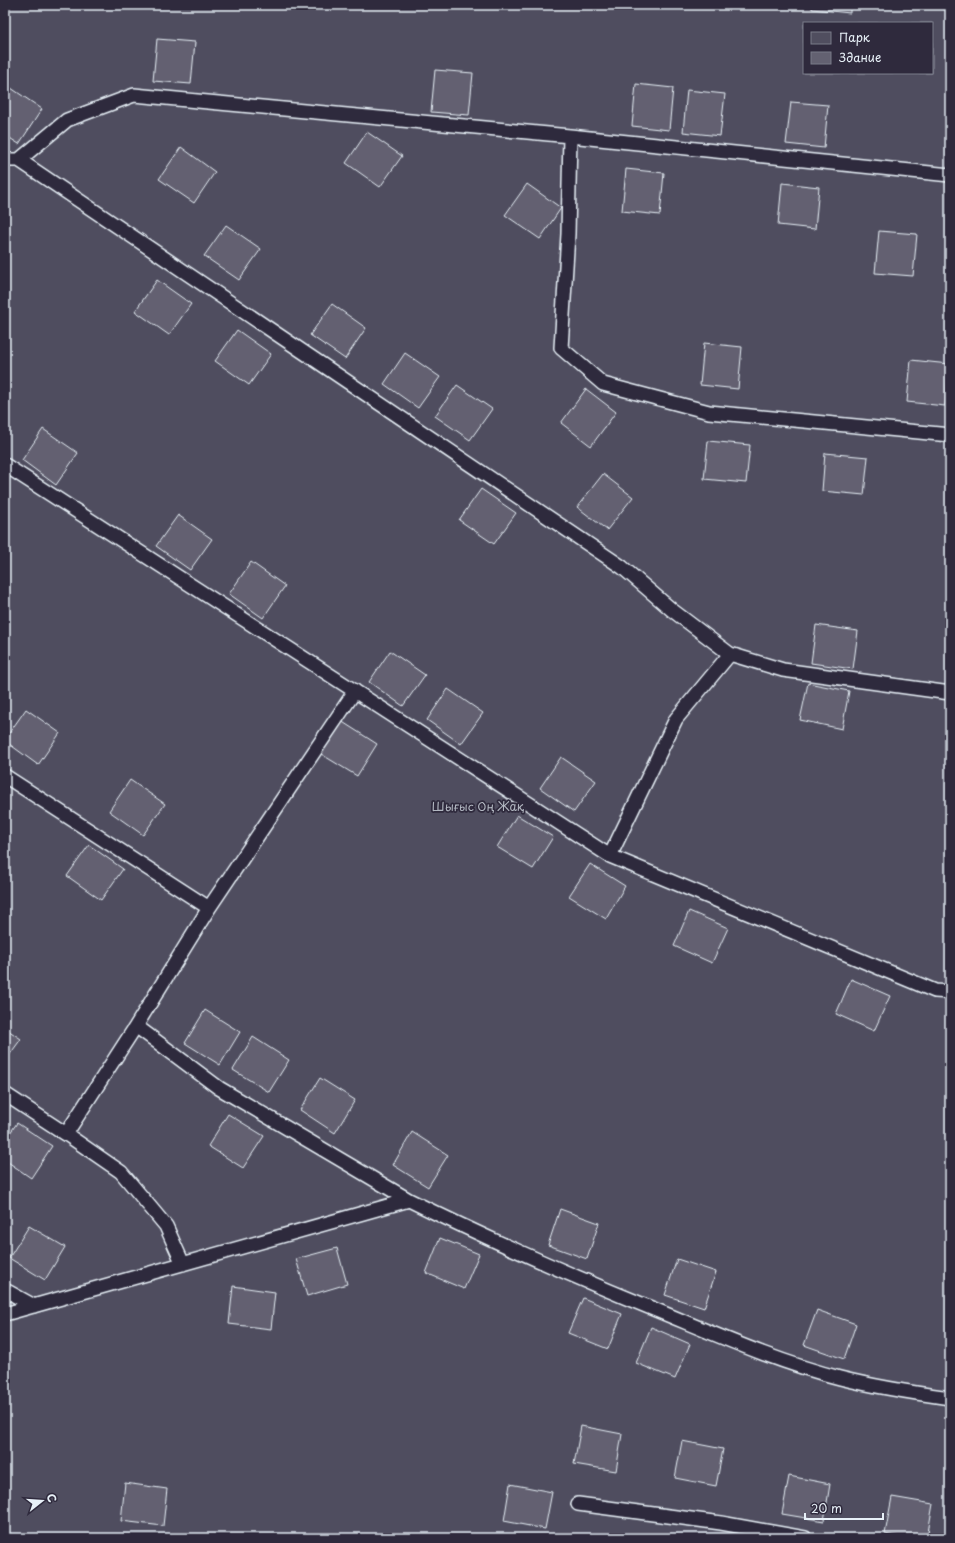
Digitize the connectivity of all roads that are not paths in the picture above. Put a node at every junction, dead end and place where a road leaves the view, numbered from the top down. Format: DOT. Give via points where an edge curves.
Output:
graph roads {
  1 [pos="570,136"];
  2 [pos="5,160"];
  3 [pos="19,160"];
  4 [pos="950,175"];
  5 [pos="950,435"];
  6 [pos="5,465"];
  7 [pos="730,654"];
  8 [pos="354,691"];
  9 [pos="950,693"];
  10 [pos="5,776"];
  11 [pos="610,856"];
  12 [pos="209,908"];
  13 [pos="950,992"];
  14 [pos="136,1026"];
  15 [pos="5,1094"];
  16 [pos="66,1134"];
  17 [pos="409,1200"];
  18 [pos="183,1264"];
  19 [pos="5,1290"];
  20 [pos="34,1306"];
  21 [pos="5,1314"];
  22 [pos="950,1398"];
  23 [pos="578,1504"];
  24 [pos="804,1538"];
  1 -- 3 [label="lane" via="134,95 67,120"];
  1 -- 4 [label="lane"];
  1 -- 5 [label="lane" via="568,234 561,348 603,384 709,412"];
  2 -- 3 [label="lane"];
  3 -- 7 [label="lane" via="622,567 672,610"];
  6 -- 8 [label="lane"];
  7 -- 9 [label="lane" via="783,670"];
  7 -- 11 [label="lane" via="676,719"];
  8 -- 11 [label="lane"];
  8 -- 12 [label="lane"];
  10 -- 12 [label="lane"];
  11 -- 13 [label="lane" via="935,991"];
  12 -- 14 [label="lane"];
  14 -- 16 [label="lane"];
  14 -- 17 [label="lane" via="219,1088"];
  15 -- 16 [label="lane"];
  16 -- 18 [label="lane" via="121,1172 166,1226"];
  17 -- 18 [label="lane"];
  17 -- 22 [label="lane" via="580,1279 758,1352 840,1378"];
  18 -- 20 [label="lane"];
  19 -- 20 [label="lane"];
  20 -- 21 [label="lane"];
  23 -- 24 [label="lane" via="721,1522"];
}
